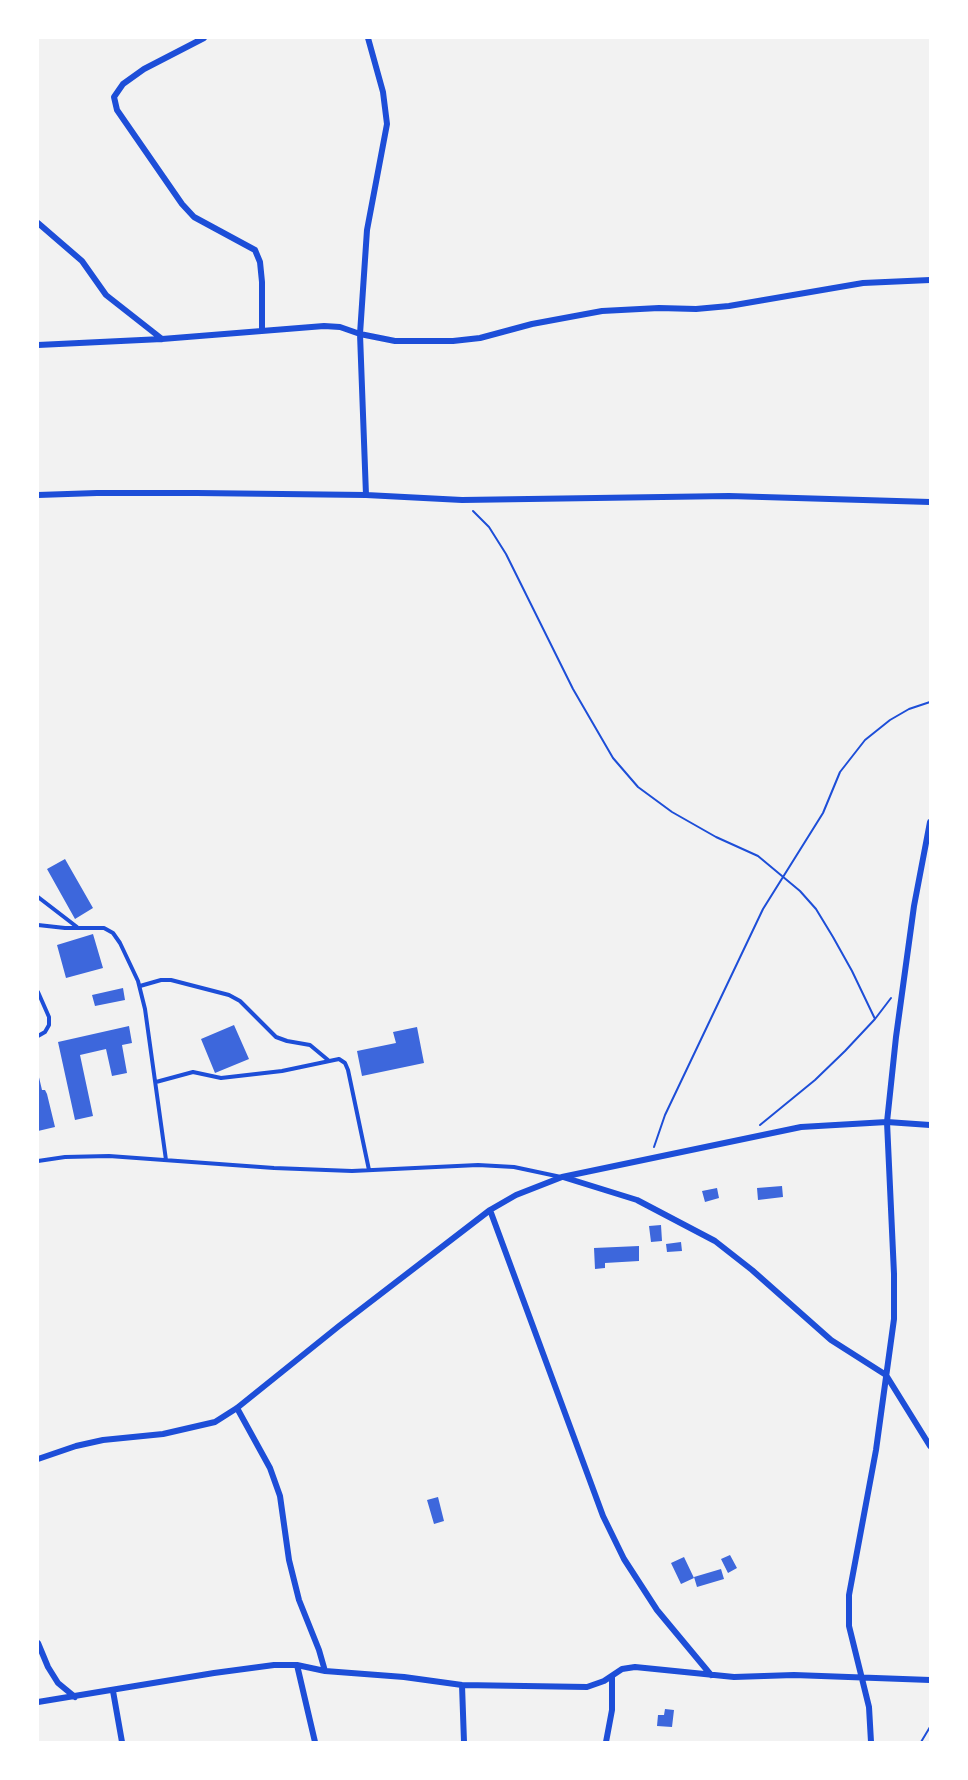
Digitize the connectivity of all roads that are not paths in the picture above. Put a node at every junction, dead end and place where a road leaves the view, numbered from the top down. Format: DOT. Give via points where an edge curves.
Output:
graph roads {
  1 [pos="204,38"];
  2 [pos="368,38"];
  3 [pos="38,223"];
  4 [pos="930,280"];
  5 [pos="262,331"];
  6 [pos="360,333"];
  7 [pos="162,339"];
  8 [pos="38,345"];
  9 [pos="38,495"];
  10 [pos="366,495"];
  11 [pos="930,502"];
  12 [pos="930,822"];
  13 [pos="38,897"];
  14 [pos="38,926"];
  15 [pos="77,928"];
  16 [pos="140,986"];
  17 [pos="38,992"];
  18 [pos="38,1036"];
  19 [pos="329,1060"];
  20 [pos="156,1082"];
  21 [pos="887,1122"];
  22 [pos="930,1125"];
  23 [pos="166,1160"];
  24 [pos="38,1161"];
  25 [pos="369,1170"];
  26 [pos="562,1177"];
  27 [pos="490,1210"];
  28 [pos="886,1375"];
  29 [pos="237,1408"];
  30 [pos="930,1446"];
  31 [pos="38,1459"];
  32 [pos="38,1643"];
  33 [pos="297,1665"];
  34 [pos="325,1671"];
  35 [pos="711,1675"];
  36 [pos="612,1676"];
  37 [pos="862,1679"];
  38 [pos="930,1680"];
  39 [pos="462,1685"];
  40 [pos="113,1691"];
  41 [pos="75,1697"];
  42 [pos="38,1702"];
  43 [pos="122,1743"];
  44 [pos="315,1743"];
  45 [pos="464,1743"];
  46 [pos="606,1743"];
  47 [pos="871,1743"];
  1 -- 5 [label="street" via="144,69 123,84 114,97 117,110 182,204 194,217 255,250 262,282"];
  2 -- 6 [label="street" via="387,124 367,230"];
  3 -- 7 [label="street" via="81,261 106,295"];
  4 -- 6 [label="street" via="863,283 718,307 602,311 453,341 394,341"];
  5 -- 6 [label="street" via="340,327"];
  5 -- 7 [label="street"];
  6 -- 10 [label="street"];
  7 -- 8 [label="street"];
  9 -- 10 [label="street"];
  10 -- 11 [label="street" via="462,500 729,496"];
  12 -- 21 [label="street" via="914,906"];
  13 -- 15 [label="lane"];
  14 -- 15 [label="lane"];
  15 -- 16 [label="lane" via="104,928 113,933"];
  16 -- 19 [label="lane" via="171,980 229,995 276,1037 310,1045"];
  16 -- 20 [label="lane"];
  17 -- 18 [label="lane" via="49,1017 45,1032"];
  19 -- 20 [label="lane" via="282,1071 221,1078 193,1072"];
  19 -- 25 [label="lane" via="339,1059 348,1070"];
  20 -- 23 [label="lane"];
  21 -- 22 [label="street"];
  21 -- 26 [label="street" via="801,1127"];
  21 -- 28 [label="street" via="894,1319"];
  23 -- 24 [label="lane" via="109,1156"];
  23 -- 25 [label="lane"];
  25 -- 26 [label="lane" via="502,1166"];
  26 -- 27 [label="street"];
  26 -- 28 [label="street" via="637,1200 715,1241 831,1340"];
  27 -- 29 [label="street"];
  27 -- 35 [label="street" via="618,1548 657,1610"];
  28 -- 30 [label="street"];
  28 -- 37 [label="street" via="849,1595 849,1626"];
  29 -- 31 [label="street" via="215,1422 190,1429 103,1440"];
  29 -- 34 [label="street" via="270,1468 280,1496 299,1600"];
  32 -- 41 [label="street" via="58,1683"];
  33 -- 34 [label="street"];
  33 -- 40 [label="street" via="214,1673"];
  33 -- 44 [label="street"];
  34 -- 39 [label="street"];
  35 -- 36 [label="street" via="635,1667"];
  35 -- 37 [label="street"];
  36 -- 39 [label="street" via="587,1687"];
  36 -- 46 [label="street" via="612,1710"];
  37 -- 38 [label="street"];
  37 -- 47 [label="street" via="869,1707"];
  39 -- 45 [label="street"];
  40 -- 41 [label="street"];
  40 -- 43 [label="street"];
  41 -- 42 [label="street"];
}
